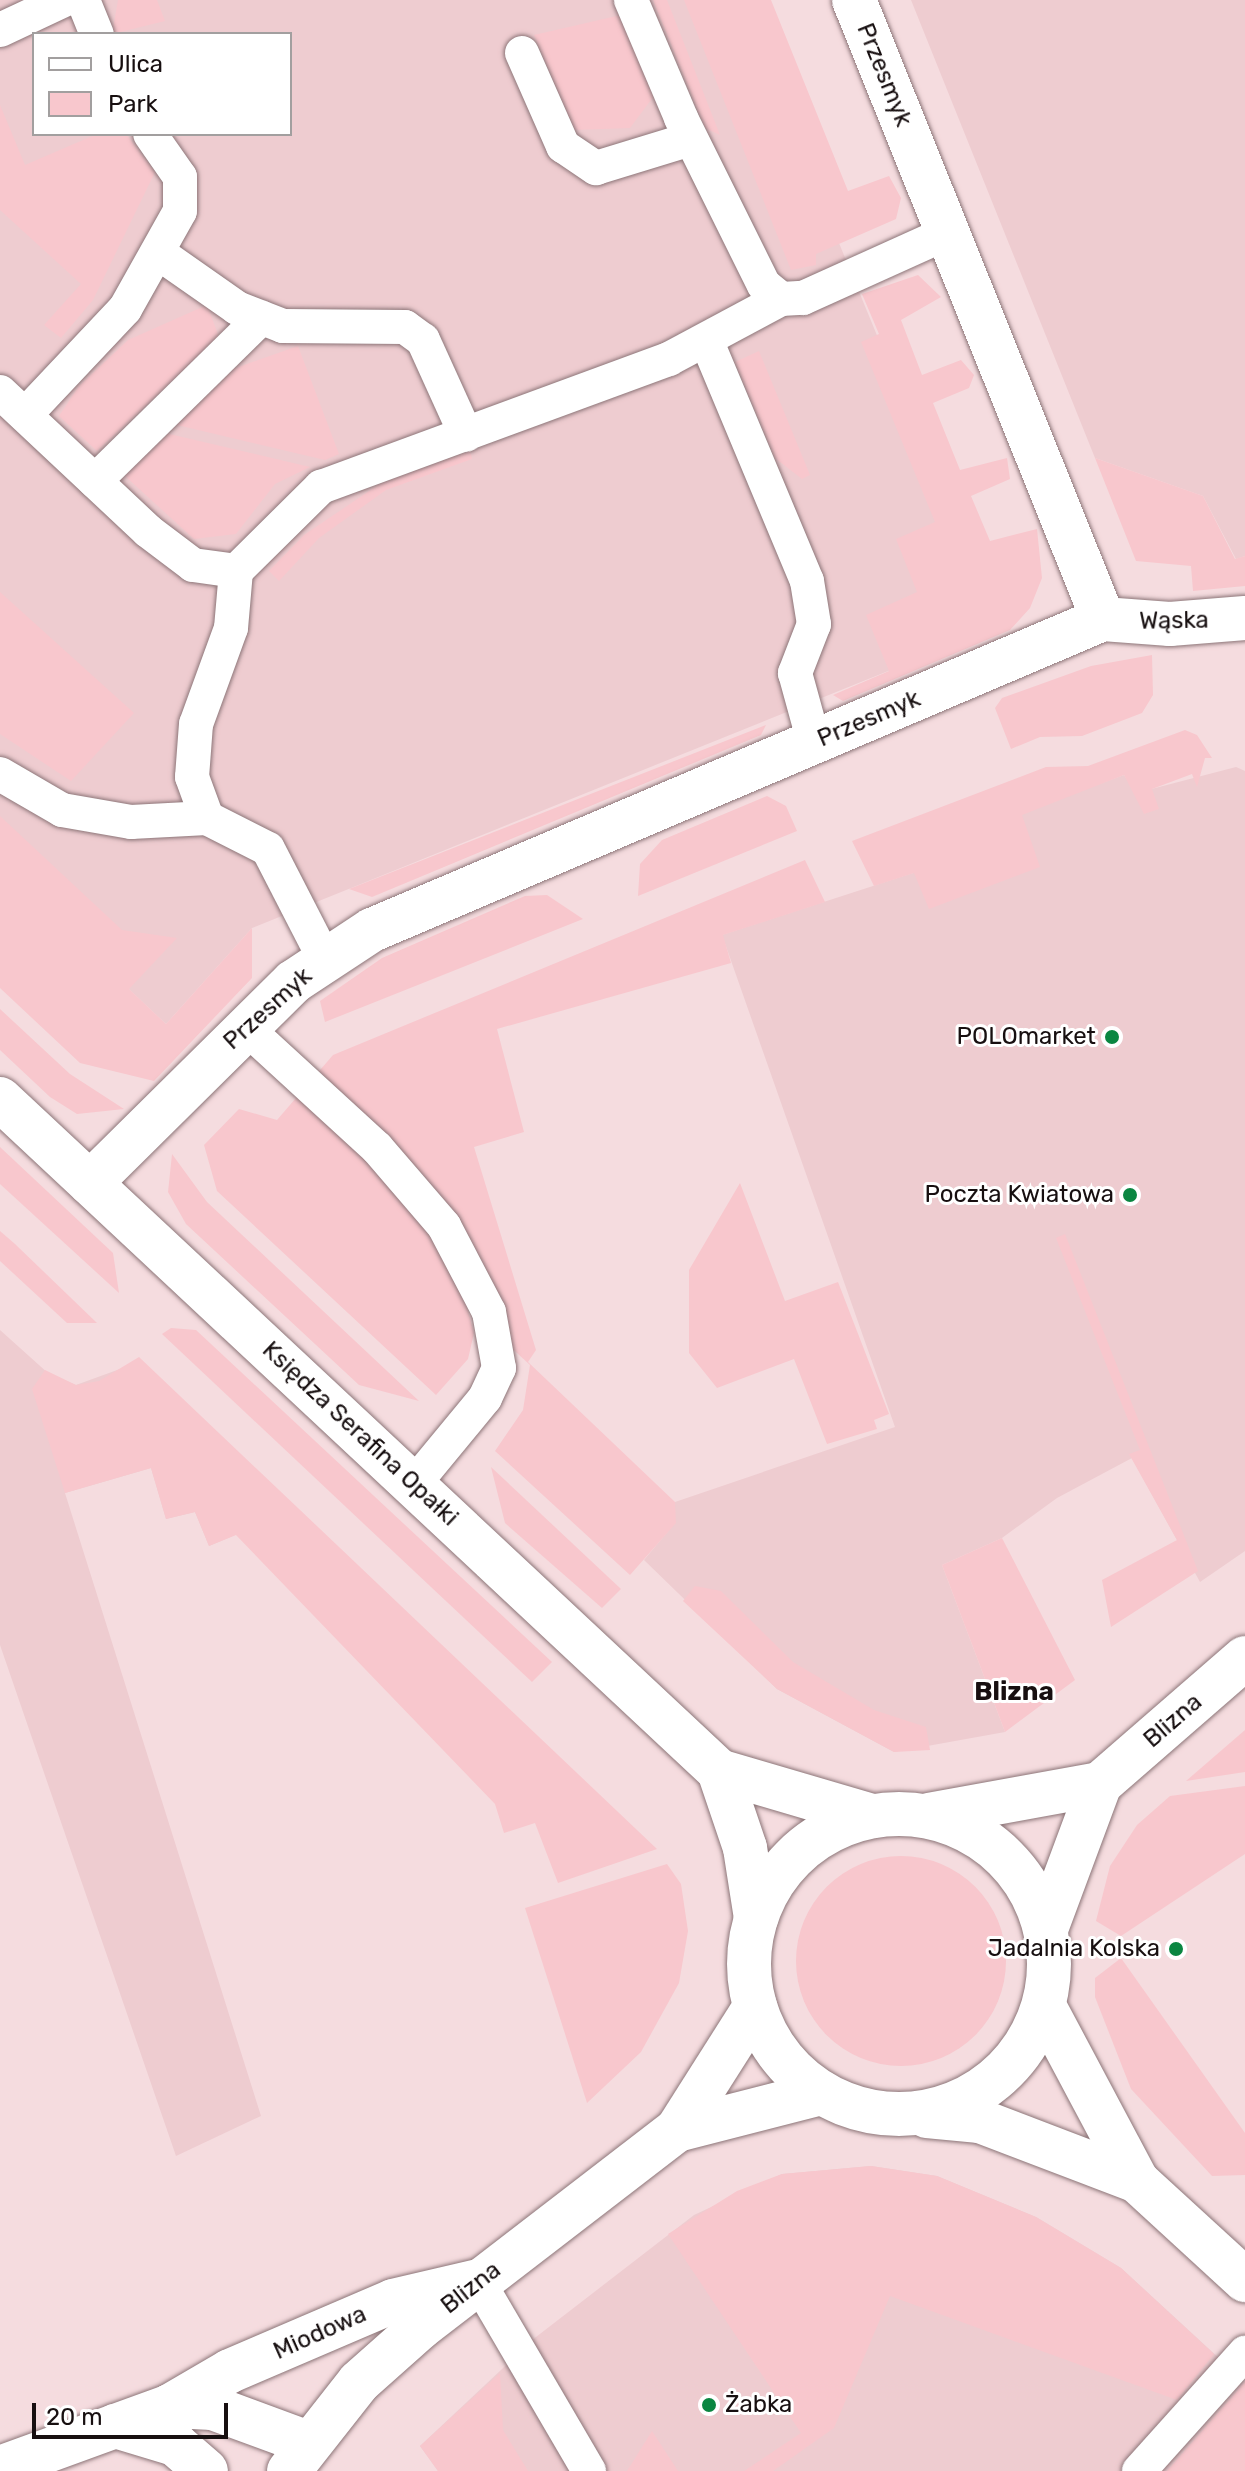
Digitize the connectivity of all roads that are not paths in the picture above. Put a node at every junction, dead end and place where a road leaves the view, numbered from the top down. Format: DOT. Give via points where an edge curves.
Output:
graph roads {
  1 [pos="64,0"];
  2 [pos="83,0"];
  3 [pos="631,0"];
  4 [pos="854,0"];
  5 [pos="0,30"];
  6 [pos="96,32"];
  7 [pos="522,53"];
  8 [pos="151,136"];
  9 [pos="691,139"];
  10 [pos="947,233"];
  11 [pos="160,254"];
  12 [pos="781,299"];
  13 [pos="261,318"];
  14 [pos="707,342"];
  15 [pos="0,392"];
  16 [pos="25,415"];
  17 [pos="466,435"];
  18 [pos="95,481"];
  19 [pos="236,571"];
  20 [pos="1245,618"];
  21 [pos="1103,619"];
  22 [pos="814,742"];
  23 [pos="0,774"];
  24 [pos="207,818"];
  25 [pos="325,960"];
  26 [pos="245,1027"];
  27 [pos="0,1099"];
  28 [pos="90,1183"];
  29 [pos="414,1484"];
  30 [pos="1245,1658"];
  31 [pos="719,1771"];
  32 [pos="1100,1784"];
  33 [pos="872,1816"];
  34 [pos="925,1816"];
  35 [pos="756,1918"];
  36 [pos="1046,1929"];
  37 [pos="1044,2006"];
  38 [pos="755,2007"];
  39 [pos="821,2093"];
  40 [pos="917,2114"];
  41 [pos="677,2130"];
  42 [pos="1137,2181"];
  43 [pos="1245,2280"];
  44 [pos="478,2281"];
  45 [pos="1245,2353"];
  46 [pos="170,2406"];
  47 [pos="115,2426"];
  48 [pos="298,2457"];
  49 [pos="0,2468"];
  50 [pos="206,2471"];
  51 [pos="589,2471"];
  52 [pos="1139,2471"];
  1 -- 5 [label="lane"];
  2 -- 6 [label="lane"];
  3 -- 9 [label="lane"];
  4 -- 10 [label="street, Przesmyk"];
  7 -- 9 [label="lane" via="573,157 596,168"];
  8 -- 11 [label="lane" via="180,177 180,211"];
  9 -- 12 [label="lane" via="764,285"];
  10 -- 12 [label="lane" via="803,298"];
  10 -- 21 [label="street, Przesmyk"];
  11 -- 13 [label="lane"];
  11 -- 16 [label="lane" via="125,309"];
  12 -- 14 [label="lane"];
  13 -- 17 [label="lane" via="312,329 405,327 423,340"];
  13 -- 18 [label="lane"];
  14 -- 17 [label="lane"];
  14 -- 22 [label="lane" via="807,581 814,624 795,673"];
  15 -- 16 [label="lane"];
  16 -- 18 [label="lane"];
  17 -- 19 [label="lane" via="321,487"];
  18 -- 19 [label="lane" via="193,565"];
  19 -- 24 [label="lane" via="231,628 196,724 192,777"];
  20 -- 21 [label="street, Wąska" via="1170,624"];
  21 -- 22 [label="street, Przesmyk"];
  22 -- 25 [label="street, Przesmyk" via="372,930"];
  23 -- 24 [label="lane" via="62,810 131,822"];
  24 -- 25 [label="lane" via="268,849"];
  25 -- 26 [label="street, Przesmyk"];
  26 -- 28 [label="street, Przesmyk"];
  26 -- 29 [label="lane" via="377,1148 444,1226 489,1312 499,1368 485,1398"];
  27 -- 28 [label="street, Księdza Serafina Opałki"];
  28 -- 29 [label="street, Księdza Serafina Opałki"];
  29 -- 31 [label="street, Księdza Serafina Opałki"];
  30 -- 32 [label="street, Blizna"];
  31 -- 33 [label="street, Księdza Serafina Opałki"];
  31 -- 35 [label="street, Księdza Serafina Opałki" via="745,1848"];
  32 -- 34 [label="street"];
  32 -- 36 [label="street, Blizna"];
  33 -- 34 [label="street"];
  33 -- 35 [label="street" via="799,1851 772,1882"];
  34 -- 36 [label="street" via="966,1829 1003,1854 1030,1888"];
  35 -- 38 [label="street" via="748,1962"];
  36 -- 37 [label="street"];
  37 -- 40 [label="street" via="1026,2046 997,2079 959,2103"];
  37 -- 42 [label="street"];
  38 -- 39 [label="street" via="792,2071"];
  38 -- 41 [label="street, Blizna"];
  39 -- 40 [label="street" via="867,2112"];
  39 -- 41 [label="street, Blizna"];
  40 -- 42 [label="street" via="980,2121"];
  41 -- 44 [label="street, Blizna"];
  42 -- 43 [label="street"];
  44 -- 46 [label="street, Miodowa" via="393,2301 230,2371"];
  44 -- 48 [label="street, Blizna" via="359,2382"];
  44 -- 51 [label="lane"];
  45 -- 52 [label="lane"];
  46 -- 47 [label="street, Miodowa"];
  46 -- 48 [label="street, Miodowa" via="213,2408"];
  47 -- 49 [label="street, Miodowa"];
  47 -- 50 [label="street" via="175,2444"];
}
